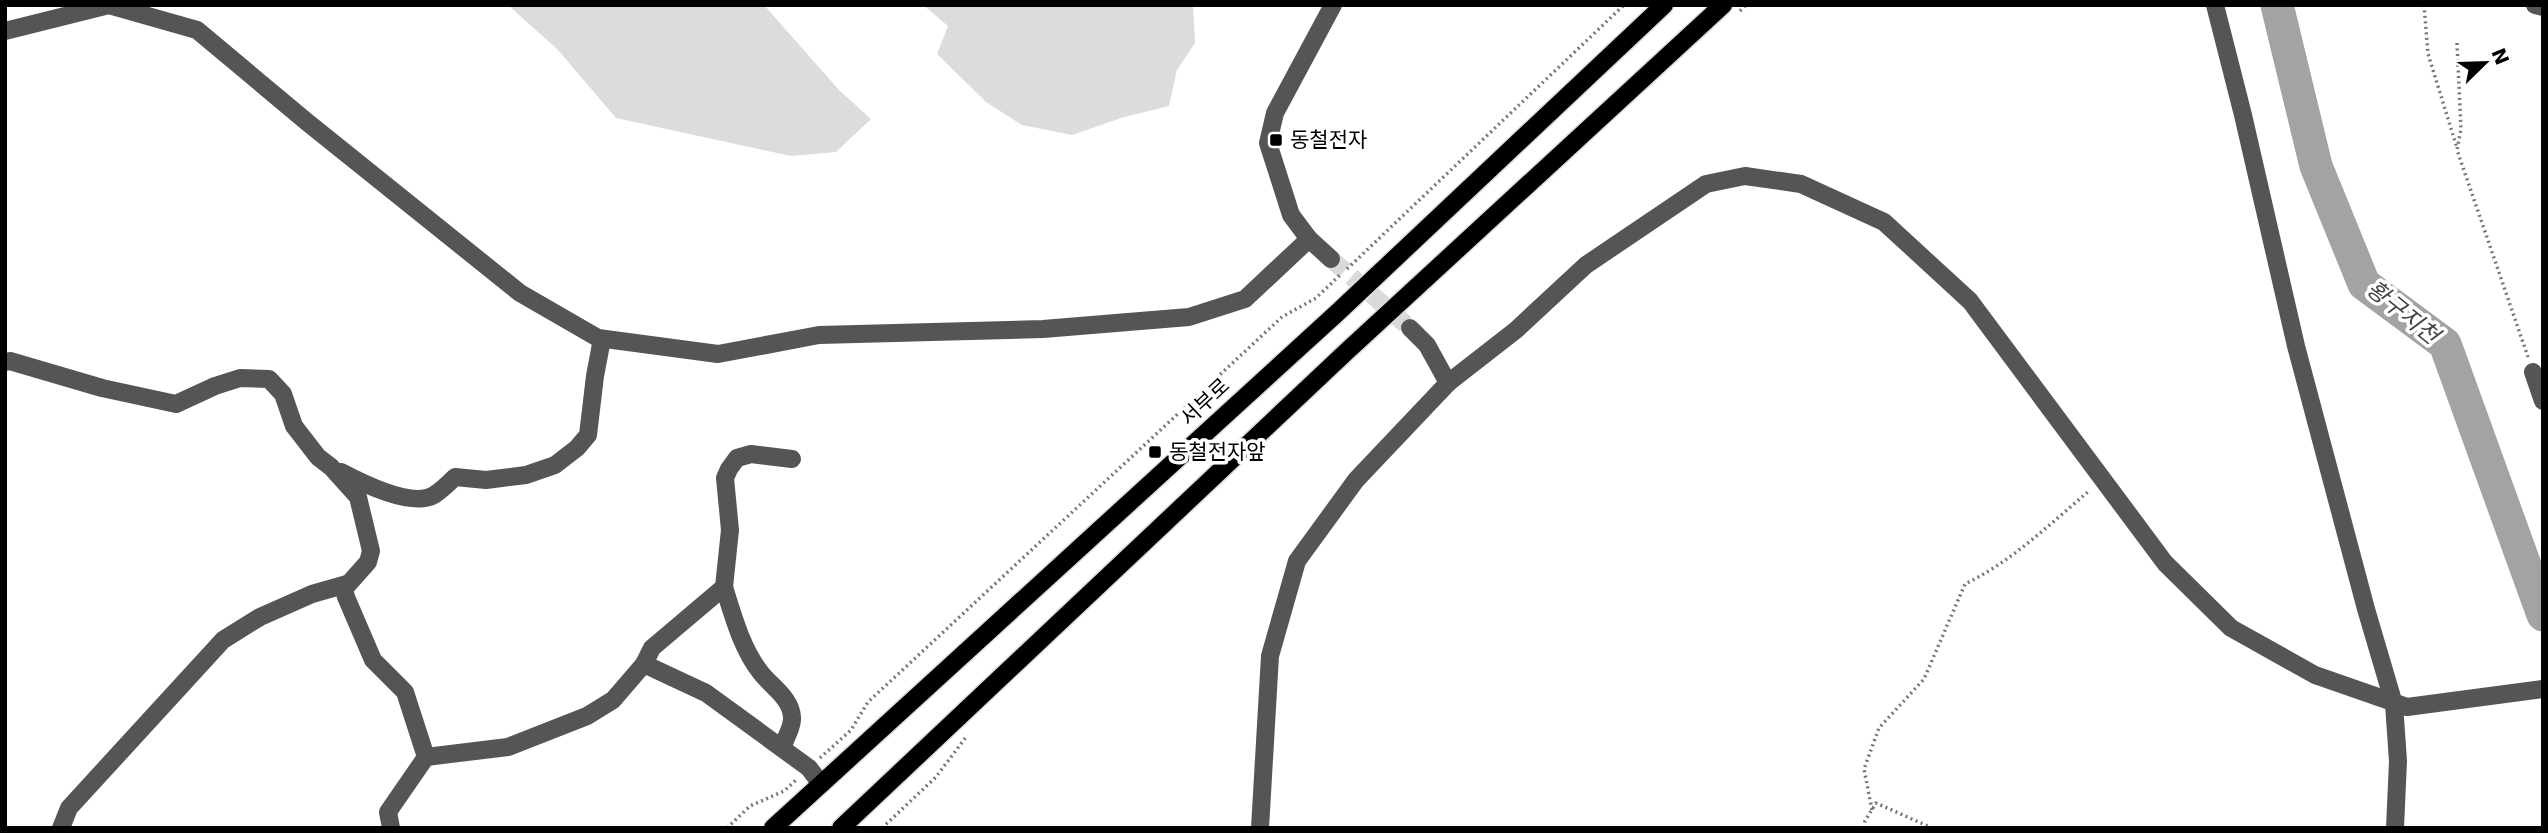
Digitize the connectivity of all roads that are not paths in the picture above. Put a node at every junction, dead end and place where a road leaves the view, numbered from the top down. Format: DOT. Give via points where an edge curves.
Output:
graph roads {
  1 [pos="1333,5"];
  2 [pos="1664,5"];
  3 [pos="2215,5"];
  4 [pos="2535,5"];
  5 [pos="2543,7"];
  6 [pos="1729,10"];
  7 [pos="5,31"];
  8 [pos="1309,239"];
  9 [pos="1331,259"];
  10 [pos="1410,328"];
  11 [pos="602,339"];
  12 [pos="5,362"];
  13 [pos="2533,372"];
  14 [pos="1448,383"];
  15 [pos="2543,401"];
  16 [pos="792,459"];
  17 [pos="331,467"];
  18 [pos="347,584"];
  19 [pos="724,587"];
  20 [pos="644,664"];
  21 [pos="2543,689"];
  22 [pos="2401,706"];
  23 [pos="782,748"];
  24 [pos="426,757"];
  25 [pos="821,784"];
  26 [pos="61,828"];
  27 [pos="391,828"];
  28 [pos="773,828"];
  29 [pos="841,828"];
  30 [pos="1260,828"];
  31 [pos="2395,828"];
  1 -- 8 [label="street" via="1275,113 1268,143 1291,215"];
  2 -- 25 [label="main road, 서부로"];
  3 -- 22 [label="street" via="2296,346 2366,609"];
  4 -- 5 [label="street"];
  6 -- 29 [label="main road" via="1336,362"];
  7 -- 11 [label="street" via="108,5 197,30 520,293"];
  8 -- 9 [label="street"];
  8 -- 11 [label="street" via="1245,299 1189,317 1043,329 819,335 718,354"];
  10 -- 14 [label="street" via="1427,345"];
  11 -- 17 [label="street" via="588,435 555,465 526,475 486,480 455,477 432,496 408,498"];
  12 -- 17 [label="street" via="176,404 240,377 269,379 283,394 294,426"];
  13 -- 15 [label="street"];
  14 -- 22 [label="street" via="1516,330 1586,265 1706,184 1745,176 1801,184 1884,222 1970,301 2165,563 2231,628 2315,675"];
  14 -- 30 [label="street" via="1356,480 1297,561 1269,656"];
  16 -- 19 [label="street" via="751,454 737,458 729,469 725,478 730,530"];
  17 -- 18 [label="street" via="358,497 371,551 368,562"];
  18 -- 24 [label="street" via="346,597 373,660 405,692"];
  18 -- 26 [label="street" via="260,617 223,640 69,808"];
  19 -- 20 [label="street" via="652,649"];
  19 -- 23 [label="street" via="736,627 759,671 790,709 793,718"];
  20 -- 23 [label="street" via="706,693"];
  20 -- 24 [label="street" via="613,700 587,716 508,747"];
  21 -- 22 [label="street"];
  22 -- 31 [label="street"];
  23 -- 25 [label="street" via="809,768"];
  24 -- 27 [label="street" via="388,812"];
  25 -- 28 [label="main road, 서부로"];
}
